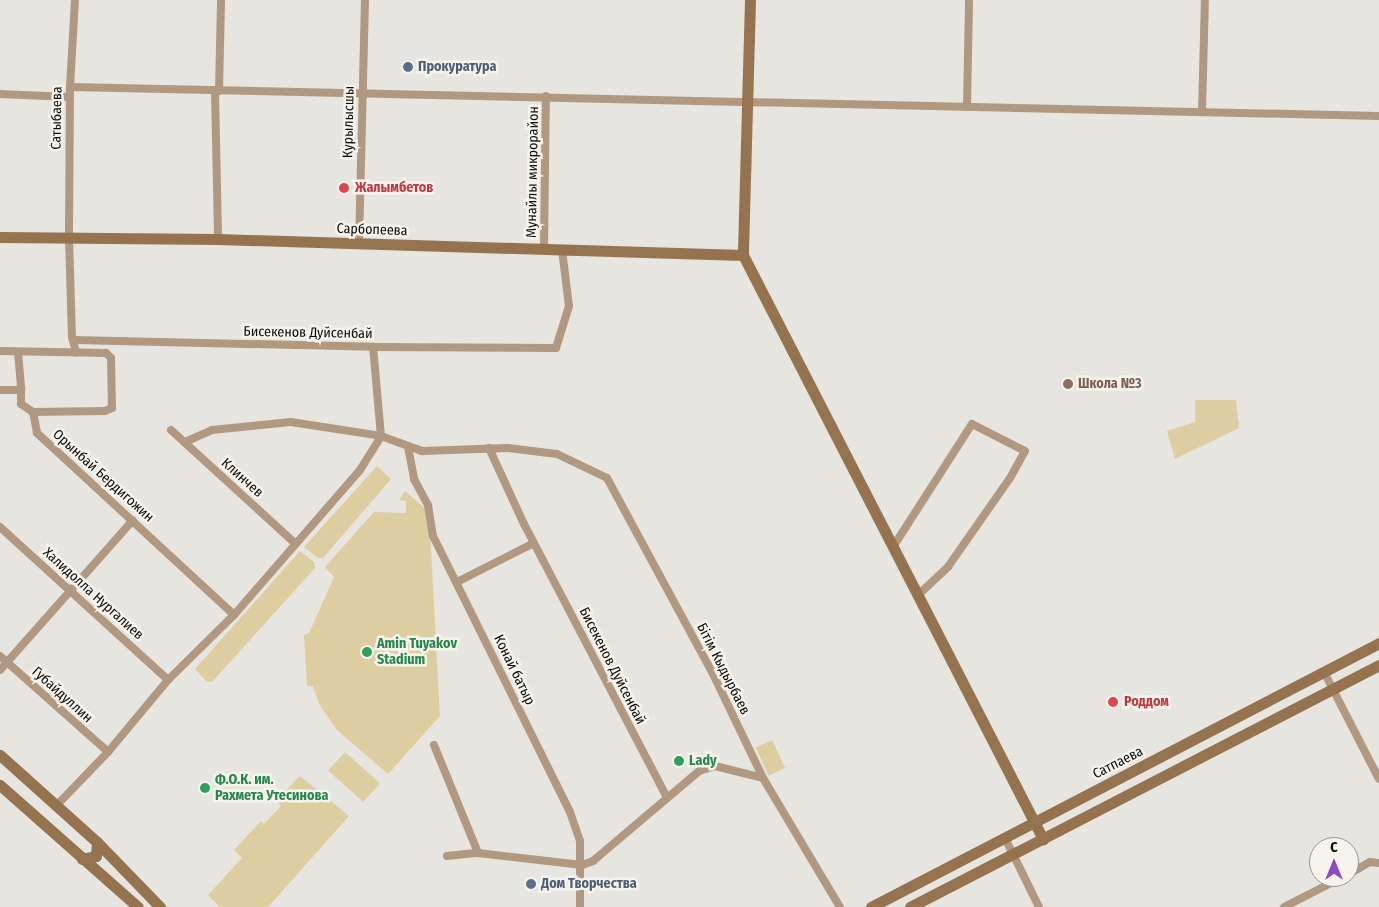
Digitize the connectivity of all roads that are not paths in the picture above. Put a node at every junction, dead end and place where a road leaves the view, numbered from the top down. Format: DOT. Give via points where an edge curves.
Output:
graph roads {
  1 [pos="74,0"];
  2 [pos="221,0"];
  3 [pos="365,0"];
  4 [pos="750,0"];
  5 [pos="969,0"];
  6 [pos="1205,0"];
  7 [pos="70,87"];
  8 [pos="217,91"];
  9 [pos="363,93"];
  10 [pos="0,94"];
  11 [pos="546,96"];
  12 [pos="70,97"];
  13 [pos="748,101"];
  14 [pos="967,107"];
  15 [pos="1202,112"];
  16 [pos="1379,116"];
  17 [pos="69,236"];
  18 [pos="0,238"];
  19 [pos="218,239"];
  20 [pos="359,245"];
  21 [pos="544,249"];
  22 [pos="562,250"];
  23 [pos="743,255"];
  24 [pos="74,340"];
  25 [pos="373,348"];
  26 [pos="0,351"];
  27 [pos="18,352"];
  28 [pos="76,352"];
  29 [pos="0,390"];
  30 [pos="21,390"];
  31 [pos="33,412"];
  32 [pos="171,430"];
  33 [pos="381,436"];
  34 [pos="185,442"];
  35 [pos="408,447"];
  36 [pos="489,448"];
  37 [pos="133,520"];
  38 [pos="0,527"];
  39 [pos="534,543"];
  40 [pos="296,544"];
  41 [pos="893,547"];
  42 [pos="457,582"];
  43 [pos="70,590"];
  44 [pos="918,595"];
  45 [pos="234,615"];
  46 [pos="1379,643"];
  47 [pos="0,656"];
  48 [pos="7,662"];
  49 [pos="1379,665"];
  50 [pos="0,670"];
  51 [pos="1324,672"];
  52 [pos="168,680"];
  53 [pos="1332,689"];
  54 [pos="434,745"];
  55 [pos="108,752"];
  56 [pos="0,755"];
  57 [pos="763,778"];
  58 [pos="1379,779"];
  59 [pos="0,785"];
  60 [pos="666,796"];
  61 [pos="57,805"];
  62 [pos="1035,822"];
  63 [pos="1005,838"];
  64 [pos="1043,839"];
  65 [pos="97,842"];
  66 [pos="478,854"];
  67 [pos="1013,854"];
  68 [pos="447,856"];
  69 [pos="82,859"];
  70 [pos="1379,863"];
  71 [pos="582,865"];
  72 [pos="1359,868"];
  73 [pos="1323,887"];
  74 [pos="884,904"];
  75 [pos="138,907"];
  76 [pos="160,907"];
  77 [pos="580,907"];
  78 [pos="840,907"];
  79 [pos="870,907"];
  80 [pos="910,907"];
  81 [pos="1039,907"];
  82 [pos="1284,907"];
  1 -- 7 [label="street, Сатыбаева"];
  2 -- 8 [label="street"];
  3 -- 9 [label="street, Курылысшы"];
  4 -- 13 [label="street"];
  5 -- 14 [label="street"];
  6 -- 15 [label="street"];
  7 -- 8 [label="street"];
  7 -- 12 [label="street, Сатыбаева"];
  8 -- 9 [label="street"];
  8 -- 19 [label="street"];
  9 -- 11 [label="street"];
  9 -- 20 [label="street, Курылысшы"];
  10 -- 12 [label="street"];
  11 -- 13 [label="street"];
  11 -- 21 [label="street, Мунайлы микрорайон"];
  12 -- 17 [label="street, Сатыбаева"];
  13 -- 14 [label="street"];
  13 -- 23 [label="street"];
  14 -- 15 [label="street"];
  15 -- 16 [label="street"];
  17 -- 18 [label="street, Сарбопеева"];
  17 -- 19 [label="street, Сарбопеева"];
  17 -- 24 [label="street, Сатыбаева"];
  19 -- 20 [label="street, Сарбопеева"];
  20 -- 21 [label="street, Сарбопеева"];
  21 -- 22 [label="street, Сарбопеева"];
  22 -- 23 [label="street, Сарбопеева"];
  22 -- 25 [label="street, Бисекенов Дуйсенбай" via="569,306 556,348"];
  23 -- 41 [label="street"];
  24 -- 25 [label="street, Бисекенов Дуйсенбай"];
  24 -- 28 [label="street, Сатыбаева"];
  25 -- 33 [label="street"];
  26 -- 27 [label="street, Орынбай Бердигожин"];
  27 -- 28 [label="street, Орынбай Бердигожин"];
  27 -- 30 [label="street"];
  28 -- 31 [label="street, Орынбай Бердигожин" via="101,352 110,358 112,408 105,411"];
  29 -- 30 [label="street"];
  30 -- 31 [label="street" via="21,404"];
  31 -- 37 [label="street, Орынбай Бердигожин" via="38,433"];
  32 -- 34 [label="street, Клинчев"];
  33 -- 34 [label="street, Бiтiм Кыдырбаев" via="290,422 212,430"];
  33 -- 35 [label="street, Бiтiм Кыдырбаев"];
  33 -- 40 [label="street" via="351,482"];
  34 -- 40 [label="street, Клинчев"];
  35 -- 36 [label="street, Бiтiм Кыдырбаев" via="422,451"];
  35 -- 42 [label="street, Конай батыр" via="414,479 428,505 433,536"];
  36 -- 39 [label="street, Бисекенов Дуйсенбай"];
  36 -- 57 [label="street, Бiтiм Кыдырбаев" via="556,454 607,478 713,674"];
  37 -- 43 [label="street"];
  37 -- 45 [label="street, Орынбай Бердигожин"];
  38 -- 43 [label="street, Халидолла Нургалиев"];
  39 -- 42 [label="street"];
  39 -- 60 [label="street, Бисекенов Дуйсенбай"];
  40 -- 45 [label="street"];
  41 -- 44 [label="street"];
  41 -- 44 [label="street" via="972,424 1025,451 948,567"];
  42 -- 71 [label="street, Конай батыр" via="570,812 580,841"];
  43 -- 48 [label="street"];
  43 -- 52 [label="street, Халидолла Нургалиев"];
  44 -- 62 [label="street"];
  45 -- 52 [label="street"];
  46 -- 51 [label="street, Сатпаева"];
  47 -- 48 [label="street, Губайдуллин"];
  48 -- 50 [label="street"];
  48 -- 55 [label="street, Губайдуллин"];
  49 -- 53 [label="street"];
  51 -- 53 [label="street"];
  51 -- 62 [label="street, Сатпаева"];
  52 -- 55 [label="street"];
  53 -- 58 [label="street"];
  53 -- 64 [label="street"];
  54 -- 66 [label="street"];
  55 -- 61 [label="street"];
  56 -- 61 [label="street"];
  57 -- 60 [label="street" via="715,766 699,771"];
  57 -- 78 [label="street, Бiтiм Кыдырбаев"];
  59 -- 69 [label="street"];
  60 -- 71 [label="street" via="593,861"];
  61 -- 65 [label="street"];
  62 -- 63 [label="street, Сатпаева"];
  62 -- 64 [label="street"];
  63 -- 67 [label="street"];
  63 -- 74 [label="street, Сатпаева"];
  64 -- 67 [label="street"];
  65 -- 69 [label="street" via="96,856"];
  65 -- 76 [label="street"];
  66 -- 68 [label="street"];
  66 -- 71 [label="street"];
  67 -- 80 [label="street"];
  67 -- 81 [label="street"];
  69 -- 75 [label="street"];
  70 -- 72 [label="street" via="1370,862"];
  71 -- 77 [label="street, Конай батыр"];
  73 -- 82 [label="street"];
  74 -- 79 [label="street, Сатпаева"];
}
